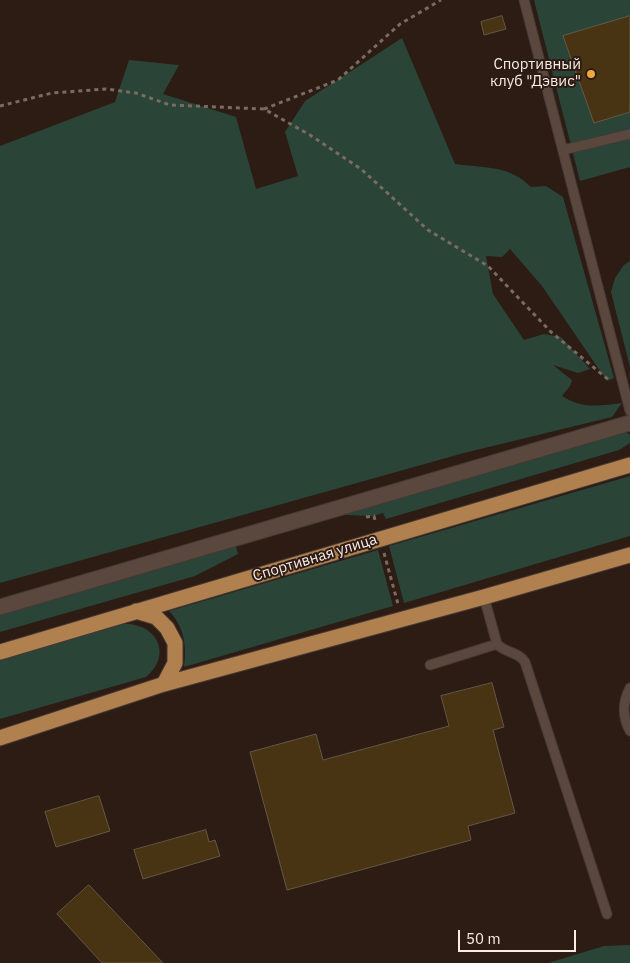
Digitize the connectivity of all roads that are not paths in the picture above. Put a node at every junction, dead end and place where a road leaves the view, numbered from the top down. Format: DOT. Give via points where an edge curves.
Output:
graph roads {
  1 [pos="524,0"];
  2 [pos="630,134"];
  3 [pos="563,150"];
  4 [pos="630,411"];
  5 [pos="630,423"];
  6 [pos="630,464"];
  7 [pos="630,555"];
  8 [pos="484,597"];
  9 [pos="0,607"];
  10 [pos="136,611"];
  11 [pos="497,644"];
  12 [pos="0,652"];
  13 [pos="430,665"];
  14 [pos="164,684"];
  15 [pos="630,688"];
  16 [pos="630,731"];
  17 [pos="0,738"];
  18 [pos="607,914"];
  1 -- 3 [label="lane"];
  2 -- 3 [label="lane"];
  3 -- 4 [label="lane"];
  5 -- 9 [label="street"];
  6 -- 10 [label="main road, Спортивная улица"];
  7 -- 8 [label="main road"];
  8 -- 11 [label="lane"];
  8 -- 14 [label="main road"];
  10 -- 12 [label="main road, Спортивная улица"];
  10 -- 14 [label="main road" via="156,618 167,628 175,643 175,663"];
  11 -- 13 [label="lane"];
  11 -- 18 [label="lane" via="501,649 522,657 525,662"];
  14 -- 17 [label="main road"];
  15 -- 16 [label="lane" via="623,707"];
}
